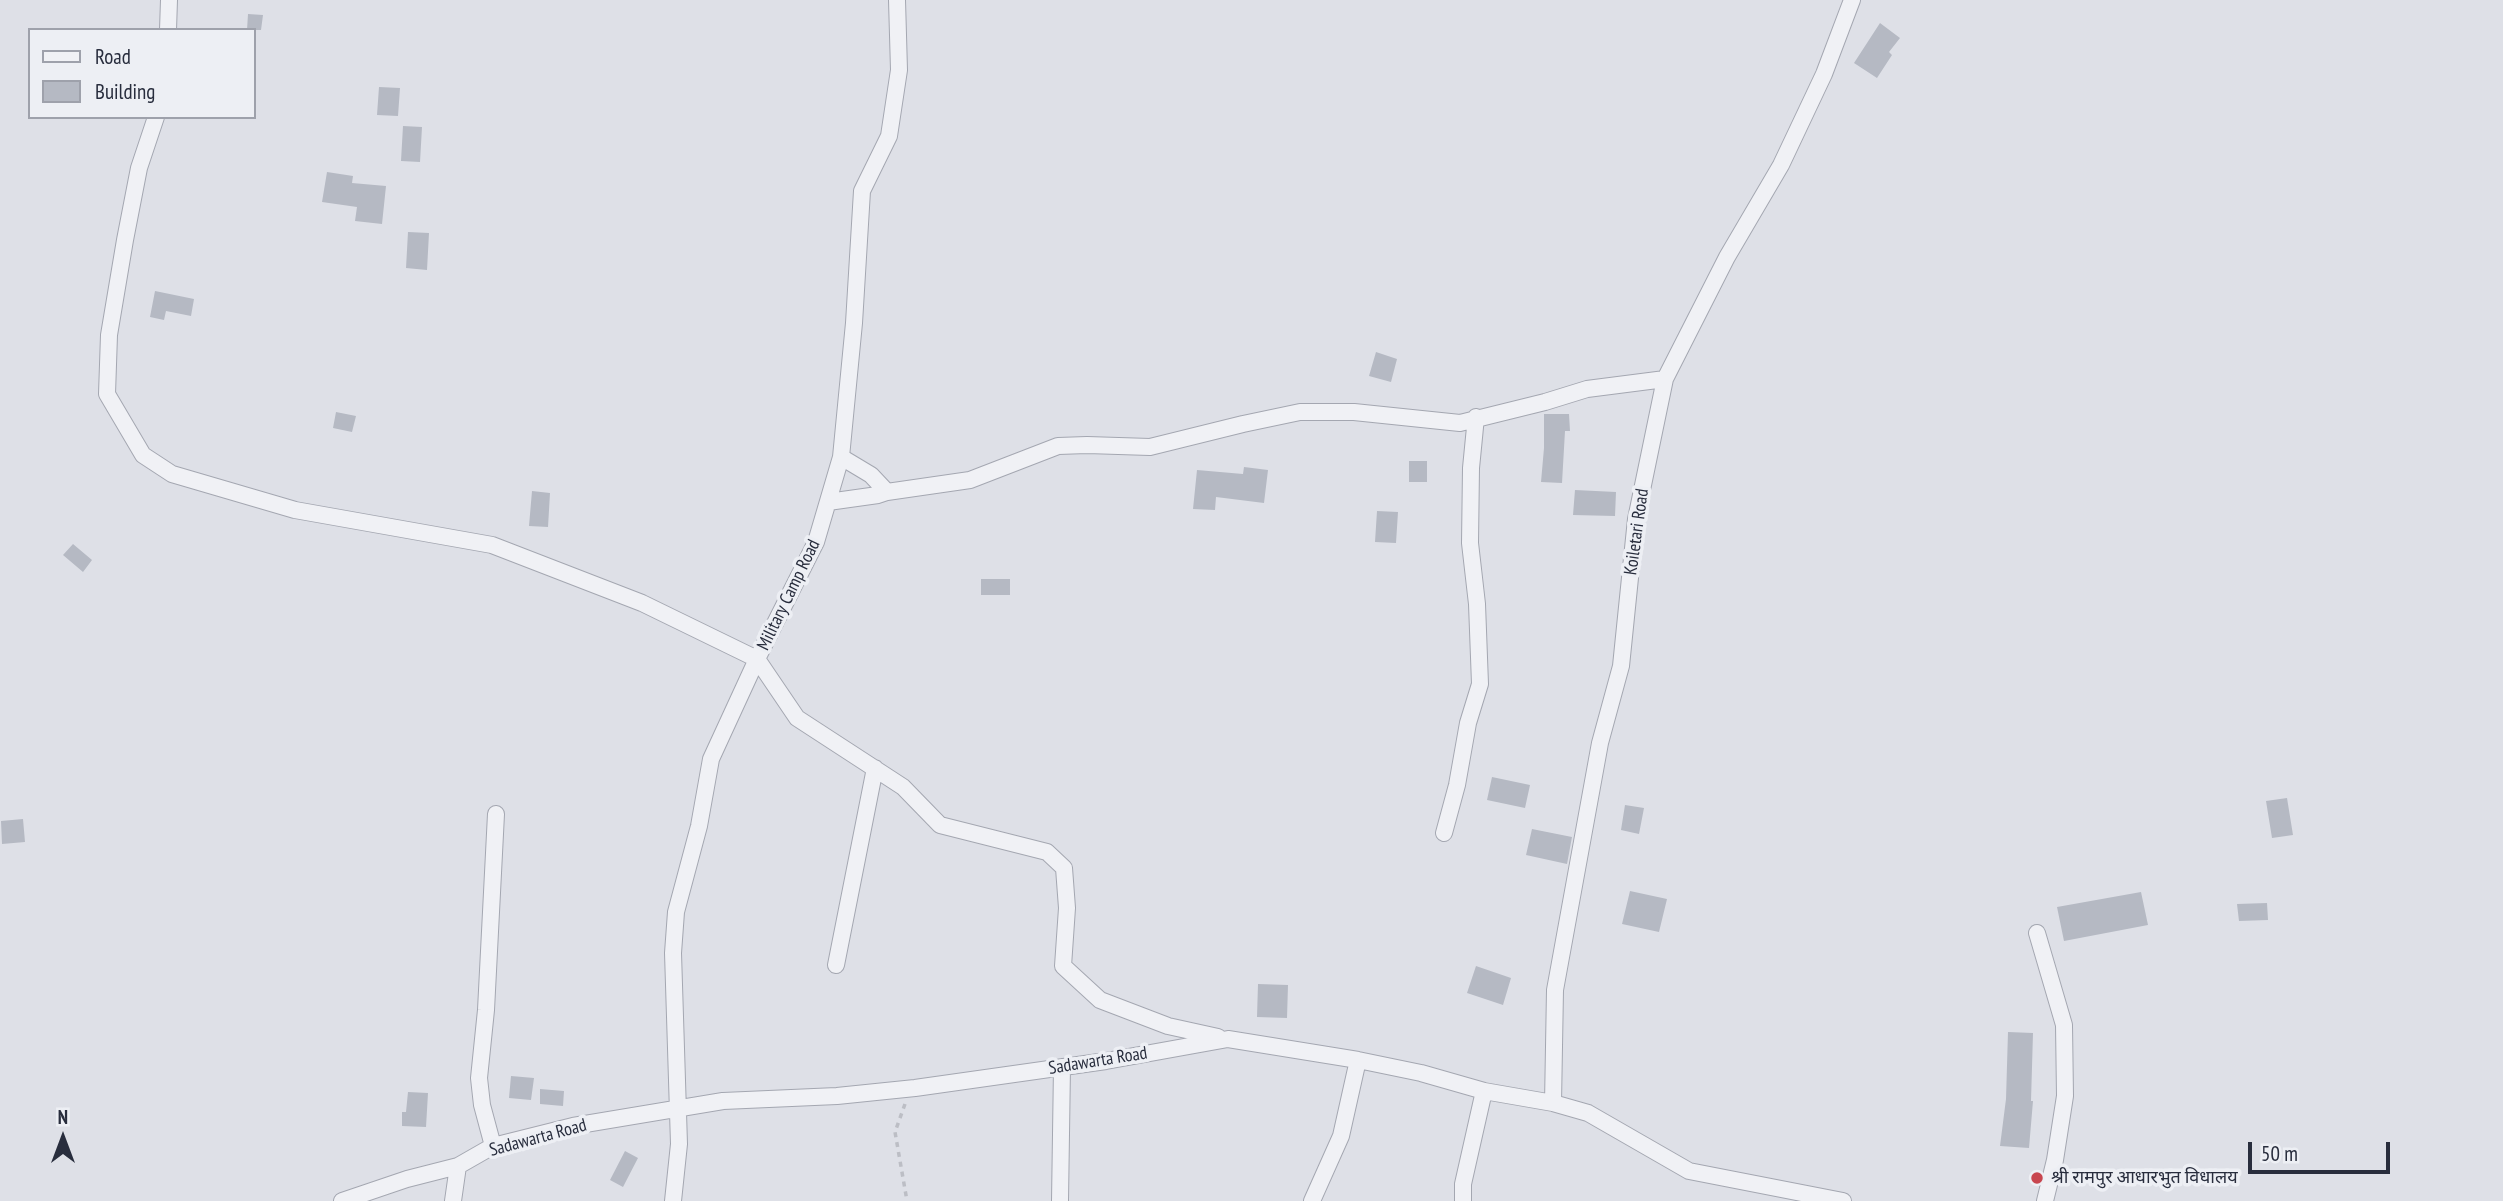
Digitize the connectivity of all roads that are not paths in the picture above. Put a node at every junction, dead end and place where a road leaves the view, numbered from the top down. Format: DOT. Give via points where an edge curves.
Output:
graph roads {
  1 [pos="169,0"];
  2 [pos="897,0"];
  3 [pos="1852,0"];
  4 [pos="168,28"];
  5 [pos="155,119"];
  6 [pos="1665,379"];
  7 [pos="1476,417"];
  8 [pos="841,457"];
  9 [pos="887,492"];
  10 [pos="828,502"];
  11 [pos="757,659"];
  12 [pos="875,768"];
  13 [pos="496,814"];
  14 [pos="1444,832"];
  15 [pos="2036,933"];
  16 [pos="836,965"];
  17 [pos="1228,1039"];
  18 [pos="1358,1059"];
  19 [pos="1062,1067"];
  20 [pos="1484,1091"];
  21 [pos="1553,1102"];
  22 [pos="678,1108"];
  23 [pos="493,1146"];
  24 [pos="458,1166"];
  25 [pos="342,1201"];
  26 [pos="453,1201"];
  27 [pos="673,1201"];
  28 [pos="1060,1201"];
  29 [pos="1312,1201"];
  30 [pos="1463,1201"];
  31 [pos="1843,1201"];
  32 [pos="2045,1201"];
  1 -- 4 [label="street"];
  2 -- 8 [label="street, Military Camp Road" via="899,70 888,136 862,191"];
  3 -- 6 [label="street, Koiletari Road" via="1824,74 1781,165 1727,257"];
  5 -- 11 [label="street" via="139,168 109,335 107,394 143,455 172,474 295,510 492,545 642,603"];
  6 -- 7 [label="street" via="1587,389"];
  6 -- 21 [label="street, Koiletari Road" via="1636,519 1621,667 1600,743 1555,989"];
  7 -- 9 [label="street" via="1460,423 1354,412 1300,412 1150,447 1058,446 970,480"];
  7 -- 14 [label="street" via="1470,543 1480,684"];
  8 -- 9 [label="street" via="871,475"];
  8 -- 10 [label="street, Military Camp Road"];
  9 -- 10 [label="street"];
  10 -- 11 [label="street, Military Camp Road" via="816,542"];
  11 -- 12 [label="street, Military Camp Road" via="797,718"];
  11 -- 22 [label="street" via="711,759 676,912"];
  12 -- 16 [label="street"];
  12 -- 17 [label="street, Military Camp Road" via="903,787 940,825 1047,852 1064,868 1063,966 1100,1000 1167,1026"];
  13 -- 23 [label="street" via="479,1078"];
  15 -- 32 [label="street" via="2064,1025 2065,1096"];
  17 -- 18 [label="street, Sadawarta Road"];
  17 -- 19 [label="street, Sadawarta Road"];
  18 -- 20 [label="street, Sadawarta Road"];
  18 -- 29 [label="street" via="1341,1136"];
  19 -- 22 [label="street, Sadawarta Road" via="915,1088"];
  19 -- 28 [label="street"];
  20 -- 21 [label="street, Sadawarta Road"];
  20 -- 30 [label="street"];
  21 -- 31 [label="street, Sadawarta Road" via="1588,1113 1689,1171"];
  22 -- 23 [label="street, Sadawarta Road"];
  22 -- 27 [label="street"];
  23 -- 24 [label="street, Sadawarta Road"];
  24 -- 25 [label="street, Sadawarta Road"];
  24 -- 26 [label="street"];
}
